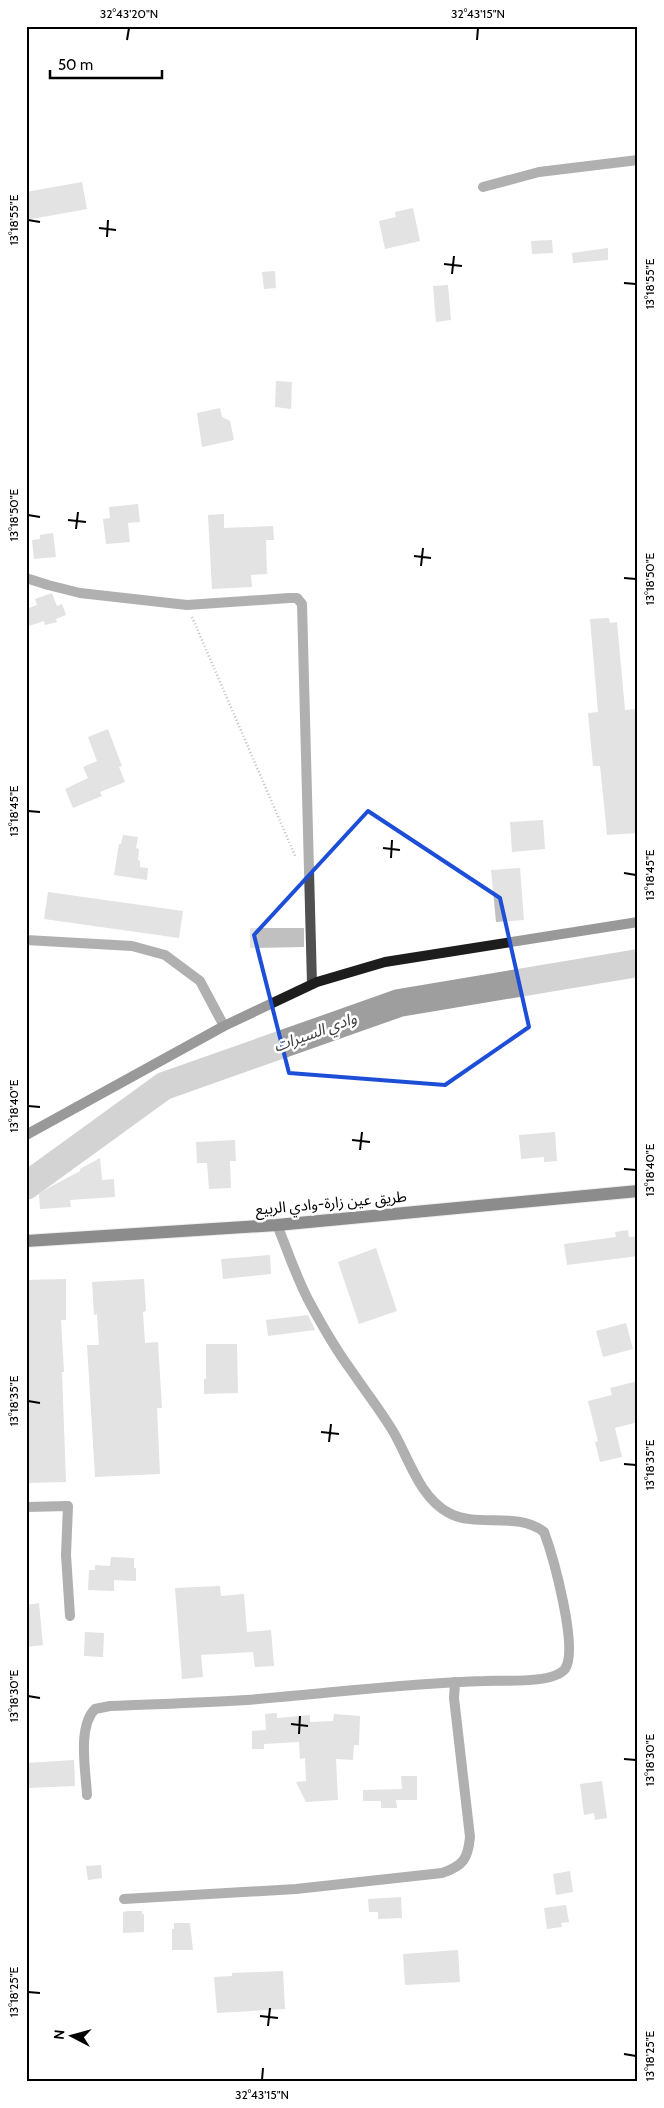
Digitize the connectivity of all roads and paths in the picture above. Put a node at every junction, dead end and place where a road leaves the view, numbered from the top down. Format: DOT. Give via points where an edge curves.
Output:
graph roads {
  1 [pos="638,160"];
  2 [pos="483,187"];
  3 [pos="26,578"];
  4 [pos="187,605"];
  5 [pos="298,864"];
  6 [pos="638,922"];
  7 [pos="26,940"];
  8 [pos="312,984"];
  9 [pos="224,1026"];
  10 [pos="26,1135"];
  11 [pos="638,1191"];
  12 [pos="278,1225"];
  13 [pos="26,1240"];
  14 [pos="26,1507"];
  15 [pos="70,1616"];
  16 [pos="454,1682"];
  17 [pos="87,1795"];
  18 [pos="124,1899"];
  1 -- 2 [label="street" via="539,172"];
  3 -- 4 [label="street" via="80,593"];
  4 -- 5 [label="path"];
  4 -- 8 [label="street" via="289,598 297,598 302,604"];
  6 -- 8 [label="main road" via="384,962"];
  7 -- 9 [label="street" via="132,946 164,955 200,981"];
  8 -- 9 [label="main road"];
  9 -- 10 [label="main road"];
  11 -- 12 [label="main road, طريق عين زارة-وادي الربيع"];
  12 -- 13 [label="main road, طريق عين زارة-وادي الربيع"];
  12 -- 16 [label="street" via="310,1305 394,1432 427,1494 450,1514 524,1524 544,1532 563,1600 570,1649 564,1669 547,1679"];
  14 -- 15 [label="street" via="68,1506 66,1555"];
  16 -- 17 [label="street" via="95,1709 85,1731"];
  16 -- 18 [label="street" via="470,1837 464,1861 455,1869 296,1889"];
}
